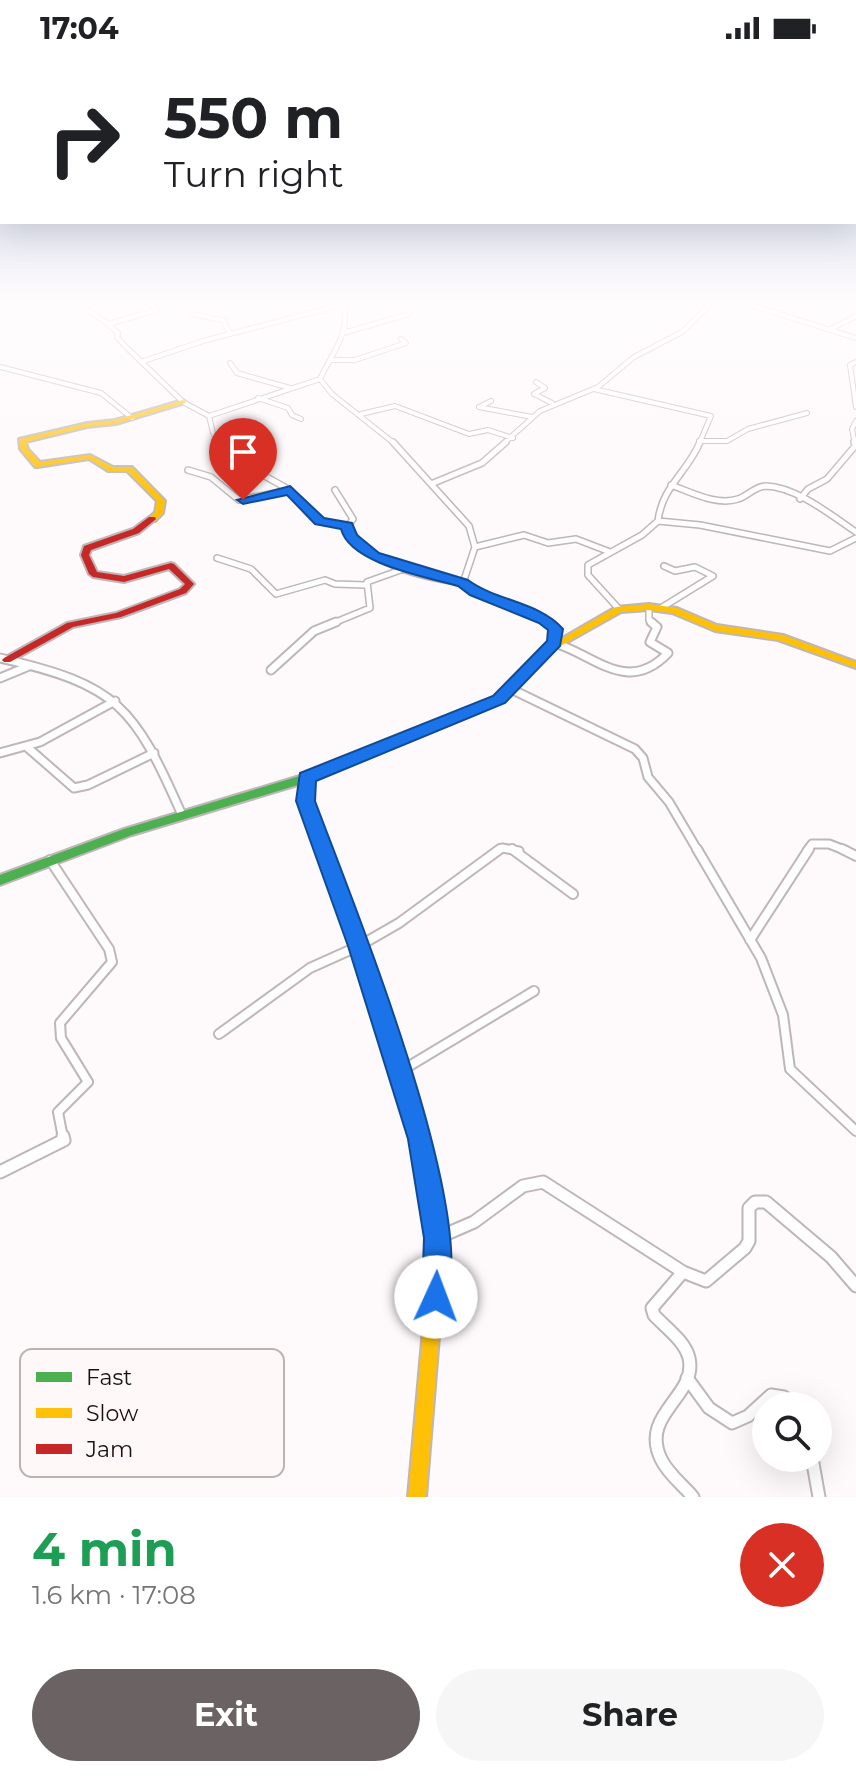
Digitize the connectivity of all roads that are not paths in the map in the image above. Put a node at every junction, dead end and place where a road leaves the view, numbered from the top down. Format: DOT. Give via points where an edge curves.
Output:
graph roads {
  1 [pos="0,367"];
  2 [pos="147,367"];
  3 [pos="233,367"];
  4 [pos="326,367"];
  5 [pos="622,367"];
  6 [pos="851,367"];
  7 [pos="320,379"];
  8 [pos="536,382"];
  9 [pos="290,388"];
  10 [pos="594,389"];
  11 [pos="258,398"];
  12 [pos="491,401"];
  13 [pos="183,402"];
  14 [pos="552,403"];
  15 [pos="856,407"];
  16 [pos="807,413"];
  17 [pos="361,414"];
  18 [pos="209,416"];
  19 [pos="532,417"];
  20 [pos="132,418"];
  21 [pos="301,419"];
  22 [pos="856,421"];
  23 [pos="513,438"];
  24 [pos="699,441"];
  25 [pos="856,441"];
  26 [pos="188,470"];
  27 [pos="431,484"];
  28 [pos="671,485"];
  29 [pos="290,490"];
  30 [pos="335,490"];
  31 [pos="800,499"];
  32 [pos="658,521"];
  33 [pos="348,526"];
  34 [pos="856,532"];
  35 [pos="856,538"];
  36 [pos="475,547"];
  37 [pos="610,552"];
  38 [pos="217,558"];
  39 [pos="664,566"];
  40 [pos="406,568"];
  41 [pos="463,583"];
  42 [pos="365,585"];
  43 [pos="655,608"];
  44 [pos="619,609"];
  45 [pos="556,629"];
  46 [pos="570,635"];
  47 [pos="555,643"];
  48 [pos="3,659"];
  49 [pos="31,665"];
  50 [pos="856,665"];
  51 [pos="271,670"];
  52 [pos="0,678"];
  53 [pos="511,689"];
  54 [pos="115,701"];
  55 [pos="27,747"];
  56 [pos="0,753"];
  57 [pos="154,753"];
  58 [pos="307,778"];
  59 [pos="285,785"];
  60 [pos="305,801"];
  61 [pos="182,815"];
  62 [pos="856,856"];
  63 [pos="50,860"];
  64 [pos="0,880"];
  65 [pos="573,894"];
  66 [pos="750,940"];
  67 [pos="359,946"];
  68 [pos="534,991"];
  69 [pos="219,1034"];
  70 [pos="401,1071"];
  71 [pos="856,1131"];
  72 [pos="0,1172"];
  73 [pos="437,1238"];
  74 [pos="683,1272"];
  75 [pos="856,1286"];
  76 [pos="687,1378"];
  77 [pos="752,1411"];
  78 [pos="815,1472"];
  79 [pos="417,1497"];
  80 [pos="693,1497"];
  81 [pos="819,1497"];
  1 -- 20 [label="street" via="101,393"];
  2 -- 13 [label="street"];
  3 -- 9 [label="street" via="237,373"];
  4 -- 7 [label="street"];
  5 -- 10 [label="street"];
  6 -- 15 [label="street"];
  7 -- 9 [label="street"];
  7 -- 17 [label="street"];
  8 -- 14 [label="street" via="545,388 534,394"];
  9 -- 11 [label="street"];
  10 -- 14 [label="street"];
  10 -- 24 [label="street" via="709,414"];
  11 -- 18 [label="street"];
  11 -- 21 [label="street" via="288,408"];
  12 -- 19 [label="street" via="479,407"];
  13 -- 18 [label="street"];
  13 -- 20 [label="street"];
  14 -- 19 [label="street"];
  16 -- 24 [label="street" via="748,429 727,441"];
  17 -- 23 [label="street" via="395,406 469,434 488,430"];
  17 -- 27 [label="street"];
  18 -- 29 [label="street" via="213,433 229,456"];
  19 -- 23 [label="street"];
  20 -- 48 [label="street" via="27,439 21,445 38,465 90,457 111,469 129,469 161,501 159,513 136,531 87,548 93,574 123,582 171,566 190,584 130,611 70,625"];
  22 -- 25 [label="street"];
  23 -- 27 [label="street" via="482,463"];
  24 -- 28 [label="street"];
  25 -- 31 [label="street" via="827,479"];
  26 -- 29 [label="street" via="211,477 236,500"];
  27 -- 36 [label="street" via="469,526"];
  28 -- 31 [label="street" via="733,500 765,486"];
  28 -- 32 [label="street"];
  29 -- 33 [label="street" via="319,521"];
  30 -- 33 [label="street" via="353,519"];
  31 -- 34 [label="street"];
  32 -- 35 [label="street" via="830,551"];
  32 -- 37 [label="street"];
  33 -- 40 [label="street" via="350,537 364,550"];
  36 -- 37 [label="street" via="524,535 552,544 576,539"];
  36 -- 41 [label="street"];
  37 -- 44 [label="street" via="586,570"];
  38 -- 42 [label="street" via="251,569 276,594 325,580"];
  39 -- 43 [label="street" via="675,571 695,567 713,576"];
  40 -- 41 [label="street"];
  40 -- 42 [label="street"];
  41 -- 45 [label="street"];
  42 -- 51 [label="street" via="370,608 314,631"];
  43 -- 44 [label="street"];
  43 -- 47 [label="street" via="649,620 657,627 650,642 668,651 652,667 611,670"];
  43 -- 50 [label="street" via="726,630 780,637"];
  44 -- 46 [label="street"];
  45 -- 46 [label="street"];
  45 -- 47 [label="street"];
  46 -- 47 [label="street"];
  47 -- 53 [label="street"];
  48 -- 49 [label="street"];
  49 -- 52 [label="street"];
  49 -- 54 [label="street" via="78,680"];
  53 -- 58 [label="street" via="474,711"];
  53 -- 66 [label="street" via="639,754 648,777 669,802"];
  54 -- 55 [label="street"];
  54 -- 57 [label="street" via="137,722"];
  55 -- 56 [label="street"];
  55 -- 57 [label="street" via="74,788"];
  57 -- 61 [label="street"];
  58 -- 59 [label="street"];
  58 -- 60 [label="street"];
  59 -- 60 [label="street"];
  59 -- 61 [label="street"];
  60 -- 67 [label="street"];
  61 -- 63 [label="street"];
  62 -- 66 [label="street" via="821,841 812,844"];
  63 -- 64 [label="street"];
  63 -- 72 [label="street" via="109,949 112,962 60,1023 61,1038 88,1082 58,1112 64,1140"];
  65 -- 67 [label="street" via="527,857 505,847"];
  66 -- 71 [label="street" via="776,990 790,1069"];
  67 -- 69 [label="street" via="310,968"];
  67 -- 70 [label="street"];
  68 -- 70 [label="street"];
  70 -- 73 [label="street" via="420,1139"];
  73 -- 74 [label="street" via="466,1227 523,1186 543,1182"];
  73 -- 79 [label="street"];
  74 -- 75 [label="street" via="702,1281 715,1276 749,1241 749,1208 766,1202 831,1257"];
  74 -- 76 [label="street" via="652,1308 689,1358"];
  76 -- 77 [label="street" via="716,1414 730,1422"];
  76 -- 80 [label="street" via="660,1418 655,1444 661,1460"];
  78 -- 81 [label="street"];
}
